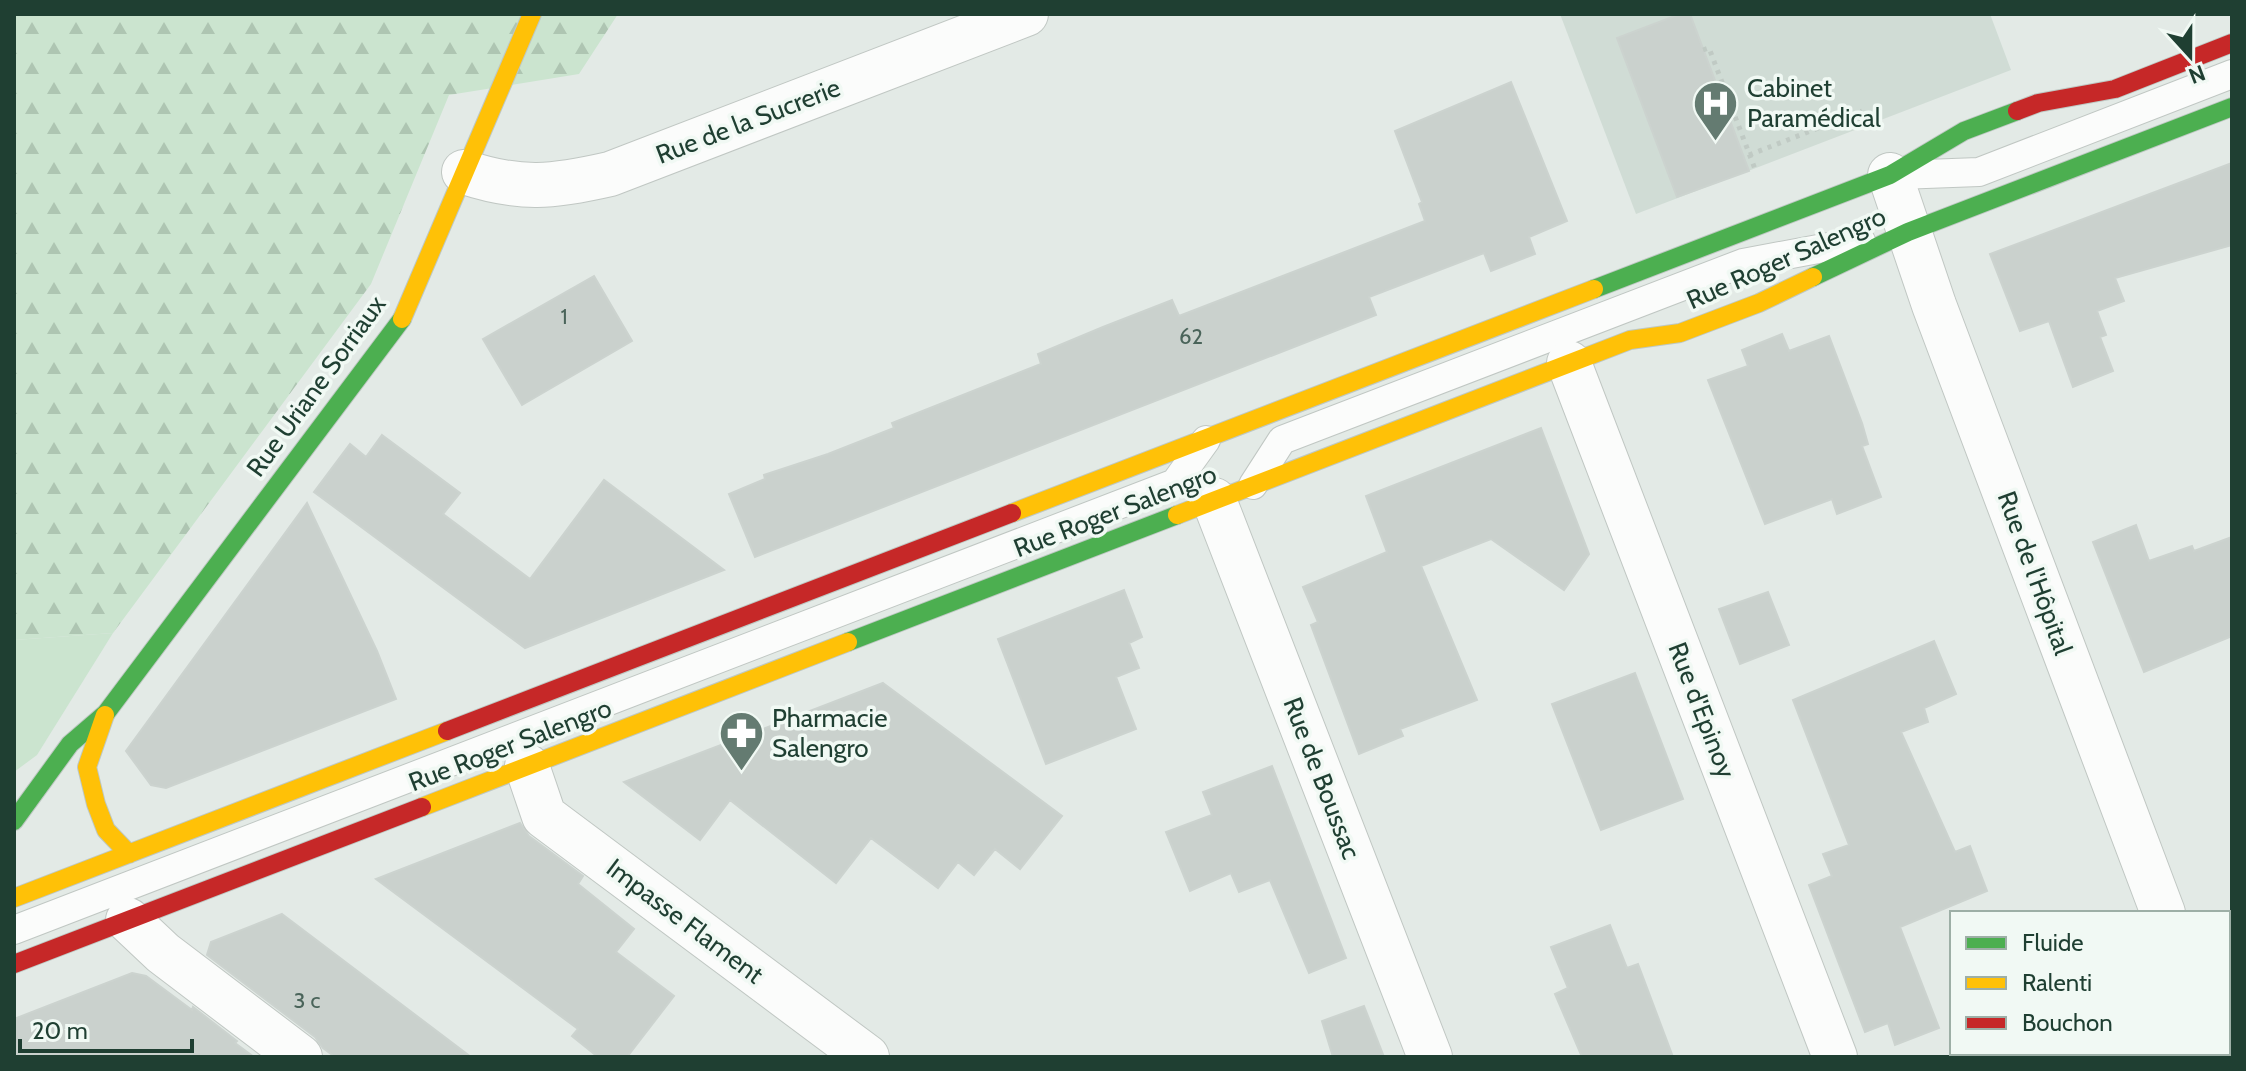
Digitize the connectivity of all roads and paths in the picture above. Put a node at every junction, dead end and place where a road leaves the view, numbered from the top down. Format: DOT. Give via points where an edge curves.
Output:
graph roads {
  1 [pos="532,14"];
  2 [pos="1026,14"];
  3 [pos="2232,43"];
  4 [pos="1703,50"];
  5 [pos="2232,74"];
  6 [pos="2232,107"];
  7 [pos="1862,111"];
  8 [pos="1749,155"];
  9 [pos="1755,169"];
  10 [pos="464,172"];
  11 [pos="1890,175"];
  12 [pos="1908,232"];
  13 [pos="1569,363"];
  14 [pos="1207,440"];
  15 [pos="1234,493"];
  16 [pos="106,713"];
  17 [pos="527,766"];
  18 [pos="14,821"];
  19 [pos="129,854"];
  20 [pos="14,898"];
  21 [pos="2162,911"];
  22 [pos="128,920"];
  23 [pos="14,930"];
  24 [pos="14,964"];
  25 [pos="300,1057"];
  26 [pos="867,1057"];
  27 [pos="1430,1057"];
  28 [pos="1835,1057"];
  1 -- 10 [label="main road, Rue Uriane Sorriaux"];
  2 -- 10 [label="street, Rue de la Sucrerie" via="610,174 556,186 497,183"];
  3 -- 11 [label="main road, Rue Roger Salengro" via="2115,89 2025,108 1964,131"];
  4 -- 8 [label="path" via="1709,48"];
  5 -- 11 [label="lane" via="1979,172"];
  6 -- 12 [label="main road, Rue Roger Salengro"];
  7 -- 8 [label="path"];
  8 -- 9 [label="path"];
  10 -- 16 [label="main road, Rue Uriane Sorriaux" via="403,318"];
  11 -- 12 [label="street, Rue de l'Hôpital"];
  11 -- 14 [label="main road, Rue Roger Salengro"];
  12 -- 13 [label="main road, Rue Roger Salengro" via="1759,303 1680,333 1630,340"];
  12 -- 15 [label="lane" via="1743,263 1282,440"];
  12 -- 21 [label="street, Rue de l'Hôpital"];
  13 -- 15 [label="main road, Rue Roger Salengro"];
  13 -- 28 [label="street, Rue d'Epinoy"];
  14 -- 19 [label="main road, Rue Roger Salengro"];
  14 -- 23 [label="lane" via="1175,483"];
  15 -- 17 [label="main road, Rue Roger Salengro"];
  15 -- 27 [label="street, Rue de Boussac"];
  16 -- 18 [label="main road, Rue Uriane Sorriaux" via="70,744"];
  16 -- 19 [label="main road, Rue Uriane Sorriaux" via="87,767 106,830"];
  17 -- 22 [label="main road, Rue Roger Salengro"];
  17 -- 26 [label="street, Impasse Flament" via="544,816"];
  19 -- 20 [label="main road, Rue Roger Salengro"];
  22 -- 24 [label="main road, Rue Roger Salengro"];
  22 -- 25 [label="street" via="163,953"];
}
